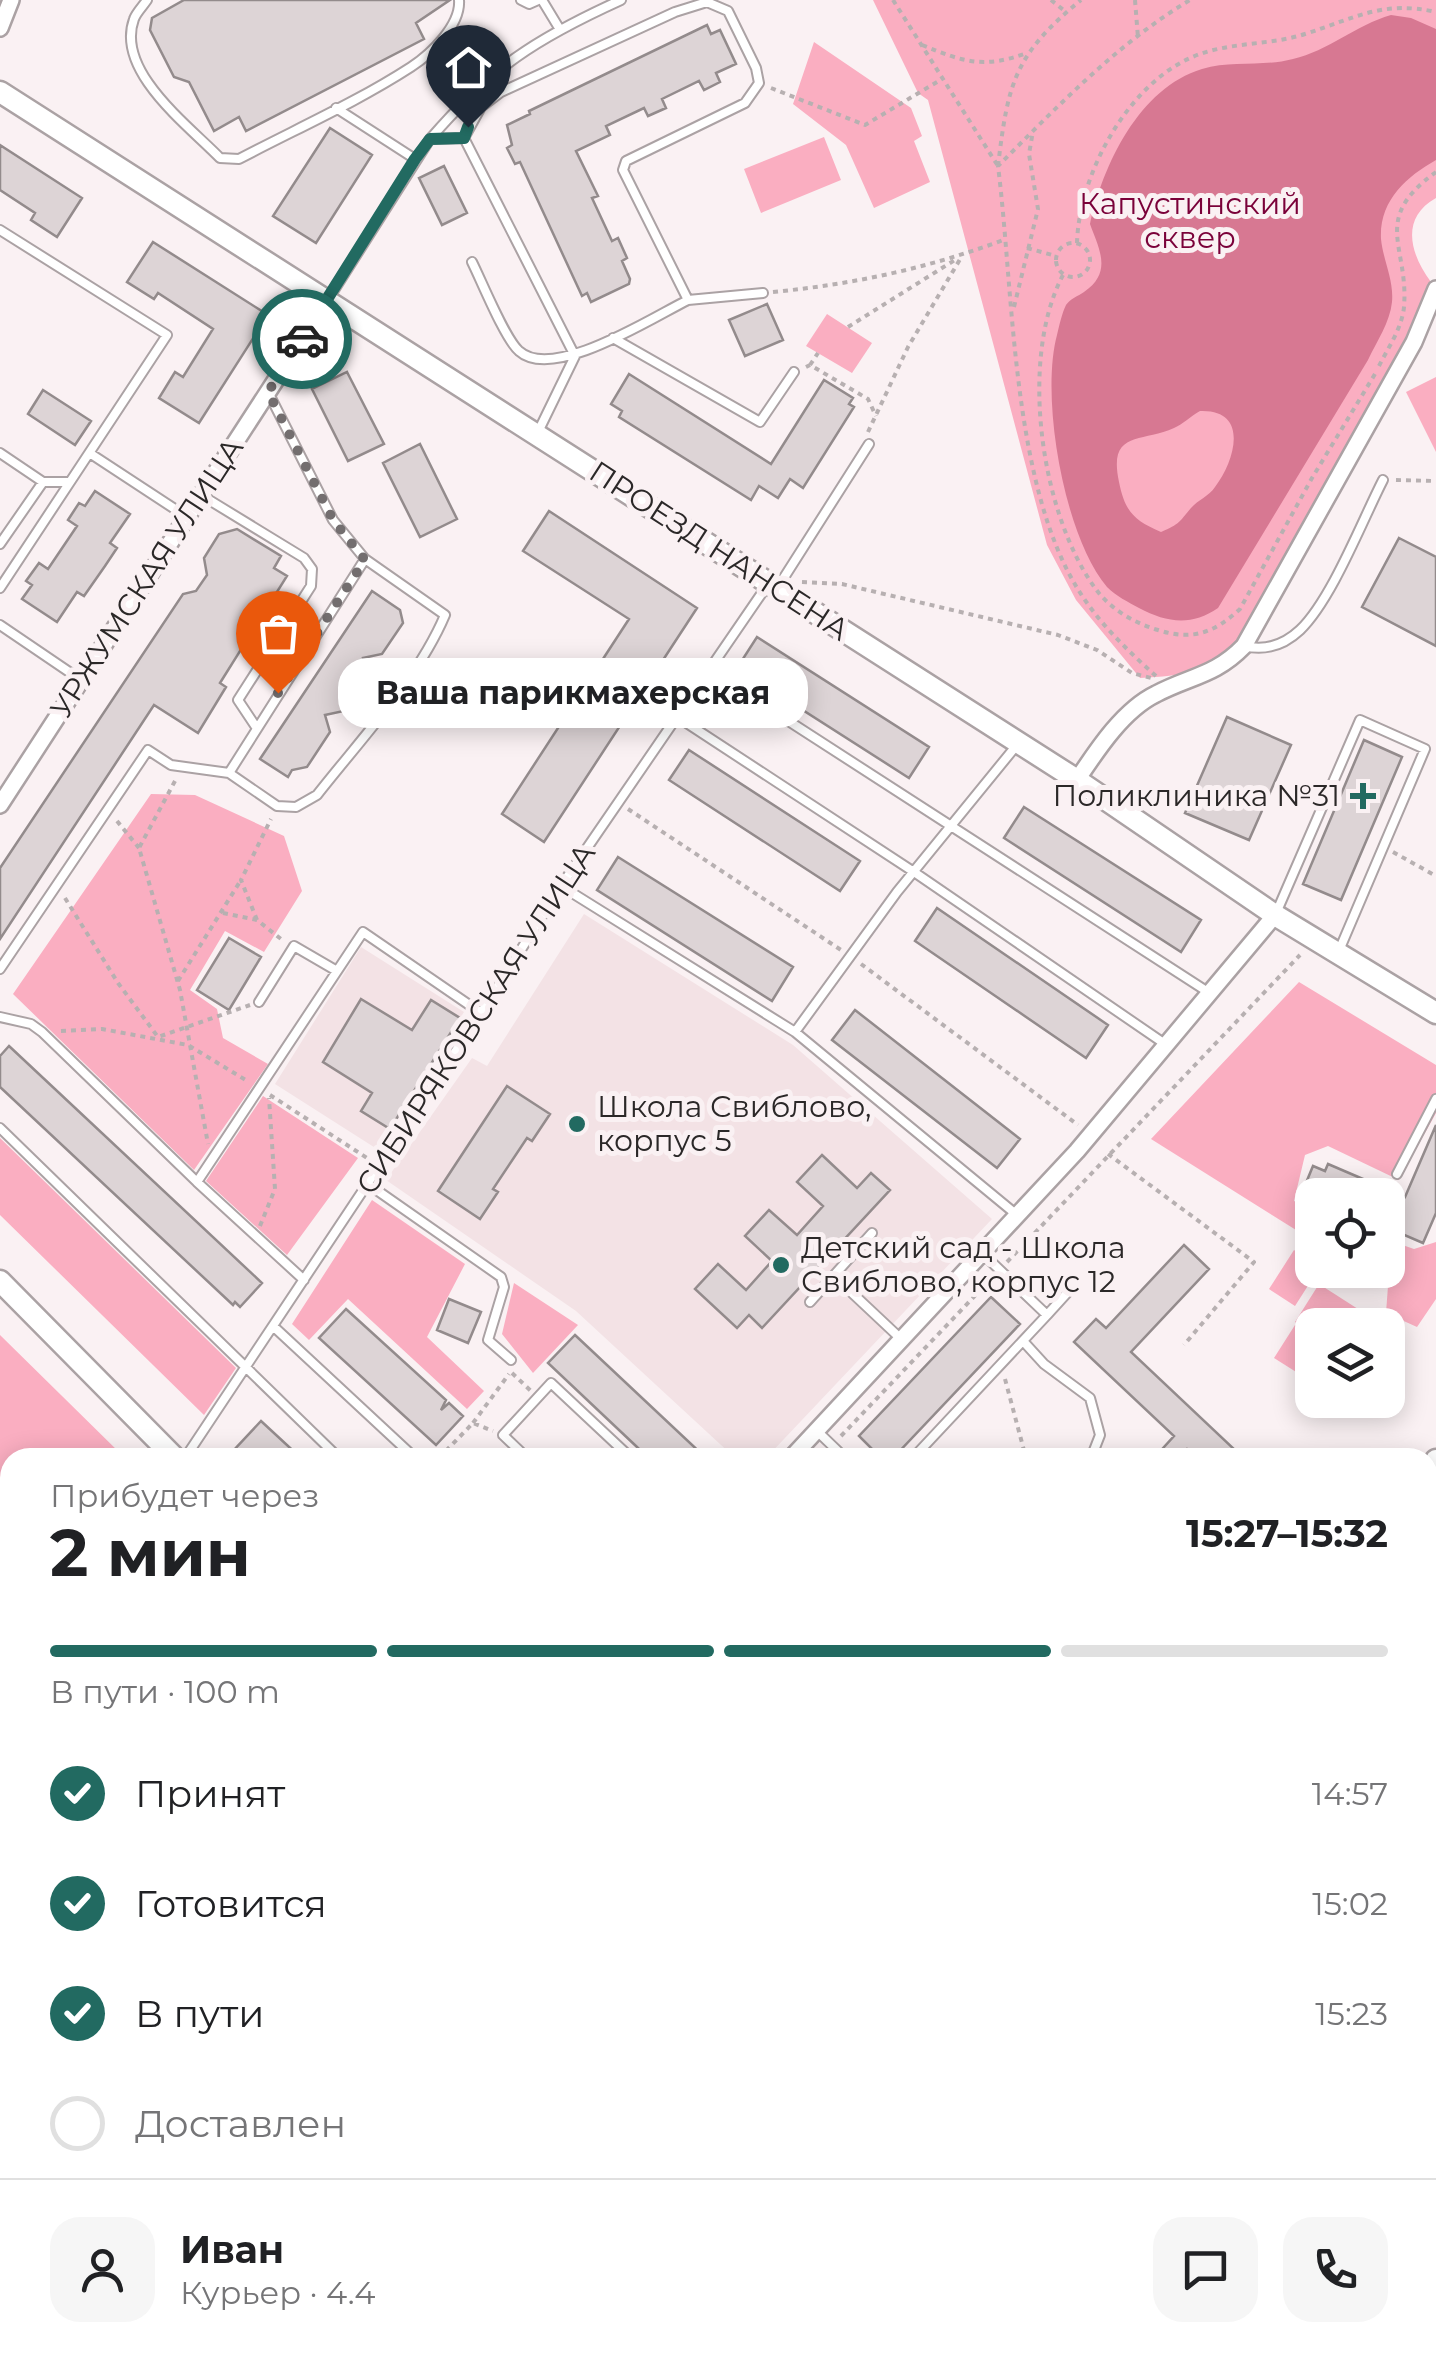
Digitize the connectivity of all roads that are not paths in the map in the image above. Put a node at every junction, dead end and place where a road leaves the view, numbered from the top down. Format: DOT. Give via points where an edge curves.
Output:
graph roads {
  1 [pos="10,0"];
  2 [pos="147,0"];
  3 [pos="459,0"];
  4 [pos="521,0"];
  5 [pos="540,0"];
  6 [pos="621,0"];
  7 [pos="0,28"];
  8 [pos="560,28"];
  9 [pos="0,92"];
  10 [pos="336,108"];
  11 [pos="464,138"];
  12 [pos="430,139"];
  13 [pos="415,159"];
  14 [pos="0,230"];
  15 [pos="472,262"];
  16 [pos="1436,289"];
  17 [pos="763,293"];
  18 [pos="688,300"];
  19 [pos="327,302"];
  20 [pos="612,338"];
  21 [pos="575,356"];
  22 [pos="794,372"];
  23 [pos="268,392"];
  24 [pos="538,434"];
  25 [pos="867,442"];
  26 [pos="0,453"];
  27 [pos="90,454"];
  28 [pos="1384,480"];
  29 [pos="43,482"];
  30 [pos="70,482"];
  31 [pos="202,494"];
  32 [pos="187,516"];
  33 [pos="0,544"];
  34 [pos="365,560"];
  35 [pos="776,584"];
  36 [pos="0,588"];
  37 [pos="0,626"];
  38 [pos="1244,646"];
  39 [pos="708,669"];
  40 [pos="81,680"];
  41 [pos="679,718"];
  42 [pos="256,726"];
  43 [pos="1019,743"];
  44 [pos="228,773"];
  45 [pos="1077,780"];
  46 [pos="0,805"];
  47 [pos="951,828"];
  48 [pos="914,872"];
  49 [pos="561,886"];
  50 [pos="1275,915"];
  51 [pos="1338,953"];
  52 [pos="0,970"];
  53 [pos="337,971"];
  54 [pos="1210,993"];
  55 [pos="259,1002"];
  56 [pos="481,1013"];
  57 [pos="1436,1013"];
  58 [pos="0,1018"];
  59 [pos="794,1032"];
  60 [pos="1166,1045"];
  61 [pos="1436,1100"];
  62 [pos="0,1128"];
  63 [pos="1397,1174"];
  64 [pos="197,1182"];
  65 [pos="368,1184"];
  66 [pos="1017,1215"];
  67 [pos="872,1234"];
  68 [pos="982,1252"];
  69 [pos="834,1276"];
  70 [pos="304,1280"];
  71 [pos="0,1281"];
  72 [pos="1067,1293"];
  73 [pos="810,1302"];
  74 [pos="1047,1316"];
  75 [pos="273,1326"];
  76 [pos="900,1338"];
  77 [pos="1023,1341"];
  78 [pos="512,1360"];
  79 [pos="244,1368"];
  80 [pos="816,1430"];
  81 [pos="158,1448"];
  82 [pos="192,1448"];
  83 [pos="328,1448"];
  84 [pos="403,1448"];
  85 [pos="517,1448"];
  86 [pos="620,1448"];
  87 [pos="799,1448"];
  88 [pos="834,1448"];
  89 [pos="923,1448"];
  90 [pos="1095,1448"];
  1 -- 7 [label="street"];
  2 -- 10 [label="lane" via="133,20 133,59 144,81 220,158 239,159"];
  3 -- 10 [label="lane" via="450,30 414,66"];
  4 -- 5 [label="lane"];
  5 -- 8 [label="lane"];
  6 -- 8 [label="lane"];
  8 -- 12 [label="lane" via="492,74"];
  9 -- 19 [label="street, ПРОЕЗД НАНСЕНА"];
  10 -- 13 [label="lane"];
  11 -- 12 [label="lane"];
  11 -- 18 [label="lane" via="480,107 502,92 675,12 706,2 728,11 758,83 744,103 626,160 623,170"];
  11 -- 21 [label="lane"];
  12 -- 13 [label="lane"];
  13 -- 19 [label="lane"];
  14 -- 27 [label="lane" via="167,335"];
  15 -- 21 [label="lane" via="517,350 536,361"];
  16 -- 38 [label="street" via="1414,342"];
  17 -- 18 [label="lane"];
  18 -- 20 [label="lane"];
  19 -- 23 [label="street, УРЖУМСКАЯ УЛИЦА"];
  19 -- 24 [label="street, ПРОЕЗД НАНСЕНА"];
  20 -- 21 [label="lane"];
  20 -- 22 [label="lane" via="760,422"];
  21 -- 24 [label="lane"];
  23 -- 31 [label="street, УРЖУМСКАЯ УЛИЦА"];
  23 -- 34 [label="lane" via="333,520"];
  24 -- 35 [label="street, ПРОЕЗД НАНСЕНА"];
  25 -- 35 [label="lane, СИБИРЯКОВСКАЯ УЛИЦА"];
  26 -- 29 [label="lane"];
  27 -- 30 [label="lane"];
  27 -- 32 [label="lane"];
  28 -- 38 [label="lane" via="1300,630 1260,650"];
  29 -- 30 [label="lane"];
  29 -- 33 [label="lane"];
  30 -- 36 [label="lane"];
  31 -- 32 [label="street, УРЖУМСКАЯ УЛИЦА"];
  31 -- 42 [label="lane" via="312,569 310,586 238,700"];
  32 -- 40 [label="street, УРЖУМСКАЯ УЛИЦА"];
  34 -- 42 [label="lane"];
  34 -- 44 [label="lane" via="445,615 416,666 317,795 296,807 277,806"];
  35 -- 39 [label="lane, СИБИРЯКОВСКАЯ УЛИЦА"];
  35 -- 43 [label="street, ПРОЕЗД НАНСЕНА"];
  37 -- 40 [label="lane"];
  38 -- 45 [label="street" via="1208,674 1153,695"];
  39 -- 41 [label="lane, СИБИРЯКОВСКАЯ УЛИЦА"];
  39 -- 47 [label="lane"];
  40 -- 46 [label="street, УРЖУМСКАЯ УЛИЦА"];
  41 -- 48 [label="lane"];
  41 -- 49 [label="lane, СИБИРЯКОВСКАЯ УЛИЦА"];
  42 -- 44 [label="lane"];
  43 -- 45 [label="street, ПРОЕЗД НАНСЕНА"];
  43 -- 47 [label="lane"];
  44 -- 52 [label="lane" via="171,765 148,750"];
  45 -- 50 [label="street, ПРОЕЗД НАНСЕНА"];
  47 -- 48 [label="lane"];
  47 -- 54 [label="lane"];
  48 -- 59 [label="lane"];
  48 -- 60 [label="lane"];
  49 -- 56 [label="lane, СИБИРЯКОВСКАЯ УЛИЦА"];
  49 -- 59 [label="lane"];
  50 -- 51 [label="street, ПРОЕЗД НАНСЕНА"];
  50 -- 51 [label="lane" via="1360,720 1425,749"];
  50 -- 54 [label="street"];
  51 -- 57 [label="street, ПРОЕЗД НАНСЕНА"];
  53 -- 55 [label="lane" via="294,946"];
  53 -- 56 [label="lane" via="363,932"];
  53 -- 64 [label="lane" via="264,1091"];
  54 -- 60 [label="street"];
  56 -- 65 [label="lane, СИБИРЯКОВСКАЯ УЛИЦА"];
  58 -- 64 [label="lane" via="42,1032"];
  59 -- 66 [label="lane"];
  60 -- 66 [label="street"];
  61 -- 63 [label="lane"];
  62 -- 79 [label="lane"];
  64 -- 70 [label="lane"];
  65 -- 70 [label="lane, СИБИРЯКОВСКАЯ УЛИЦА"];
  65 -- 78 [label="lane" via="501,1277 488,1340"];
  66 -- 68 [label="street"];
  67 -- 69 [label="lane"];
  68 -- 74 [label="lane"];
  68 -- 76 [label="street"];
  69 -- 73 [label="lane"];
  69 -- 76 [label="lane"];
  70 -- 75 [label="lane, СИБИРЯКОВСКАЯ УЛИЦА"];
  71 -- 81 [label="street"];
  72 -- 74 [label="lane"];
  74 -- 77 [label="lane"];
  75 -- 79 [label="lane, СИБИРЯКОВСКАЯ УЛИЦА"];
  75 -- 84 [label="lane"];
  76 -- 80 [label="street"];
  77 -- 89 [label="lane"];
  77 -- 90 [label="lane" via="1090,1398 1100,1435"];
  79 -- 82 [label="lane, СИБИРЯКОВСКАЯ УЛИЦА"];
  79 -- 83 [label="lane"];
  80 -- 87 [label="street"];
  80 -- 88 [label="lane"];
  85 -- 86 [label="lane" via="503,1435 551,1383"];
}
